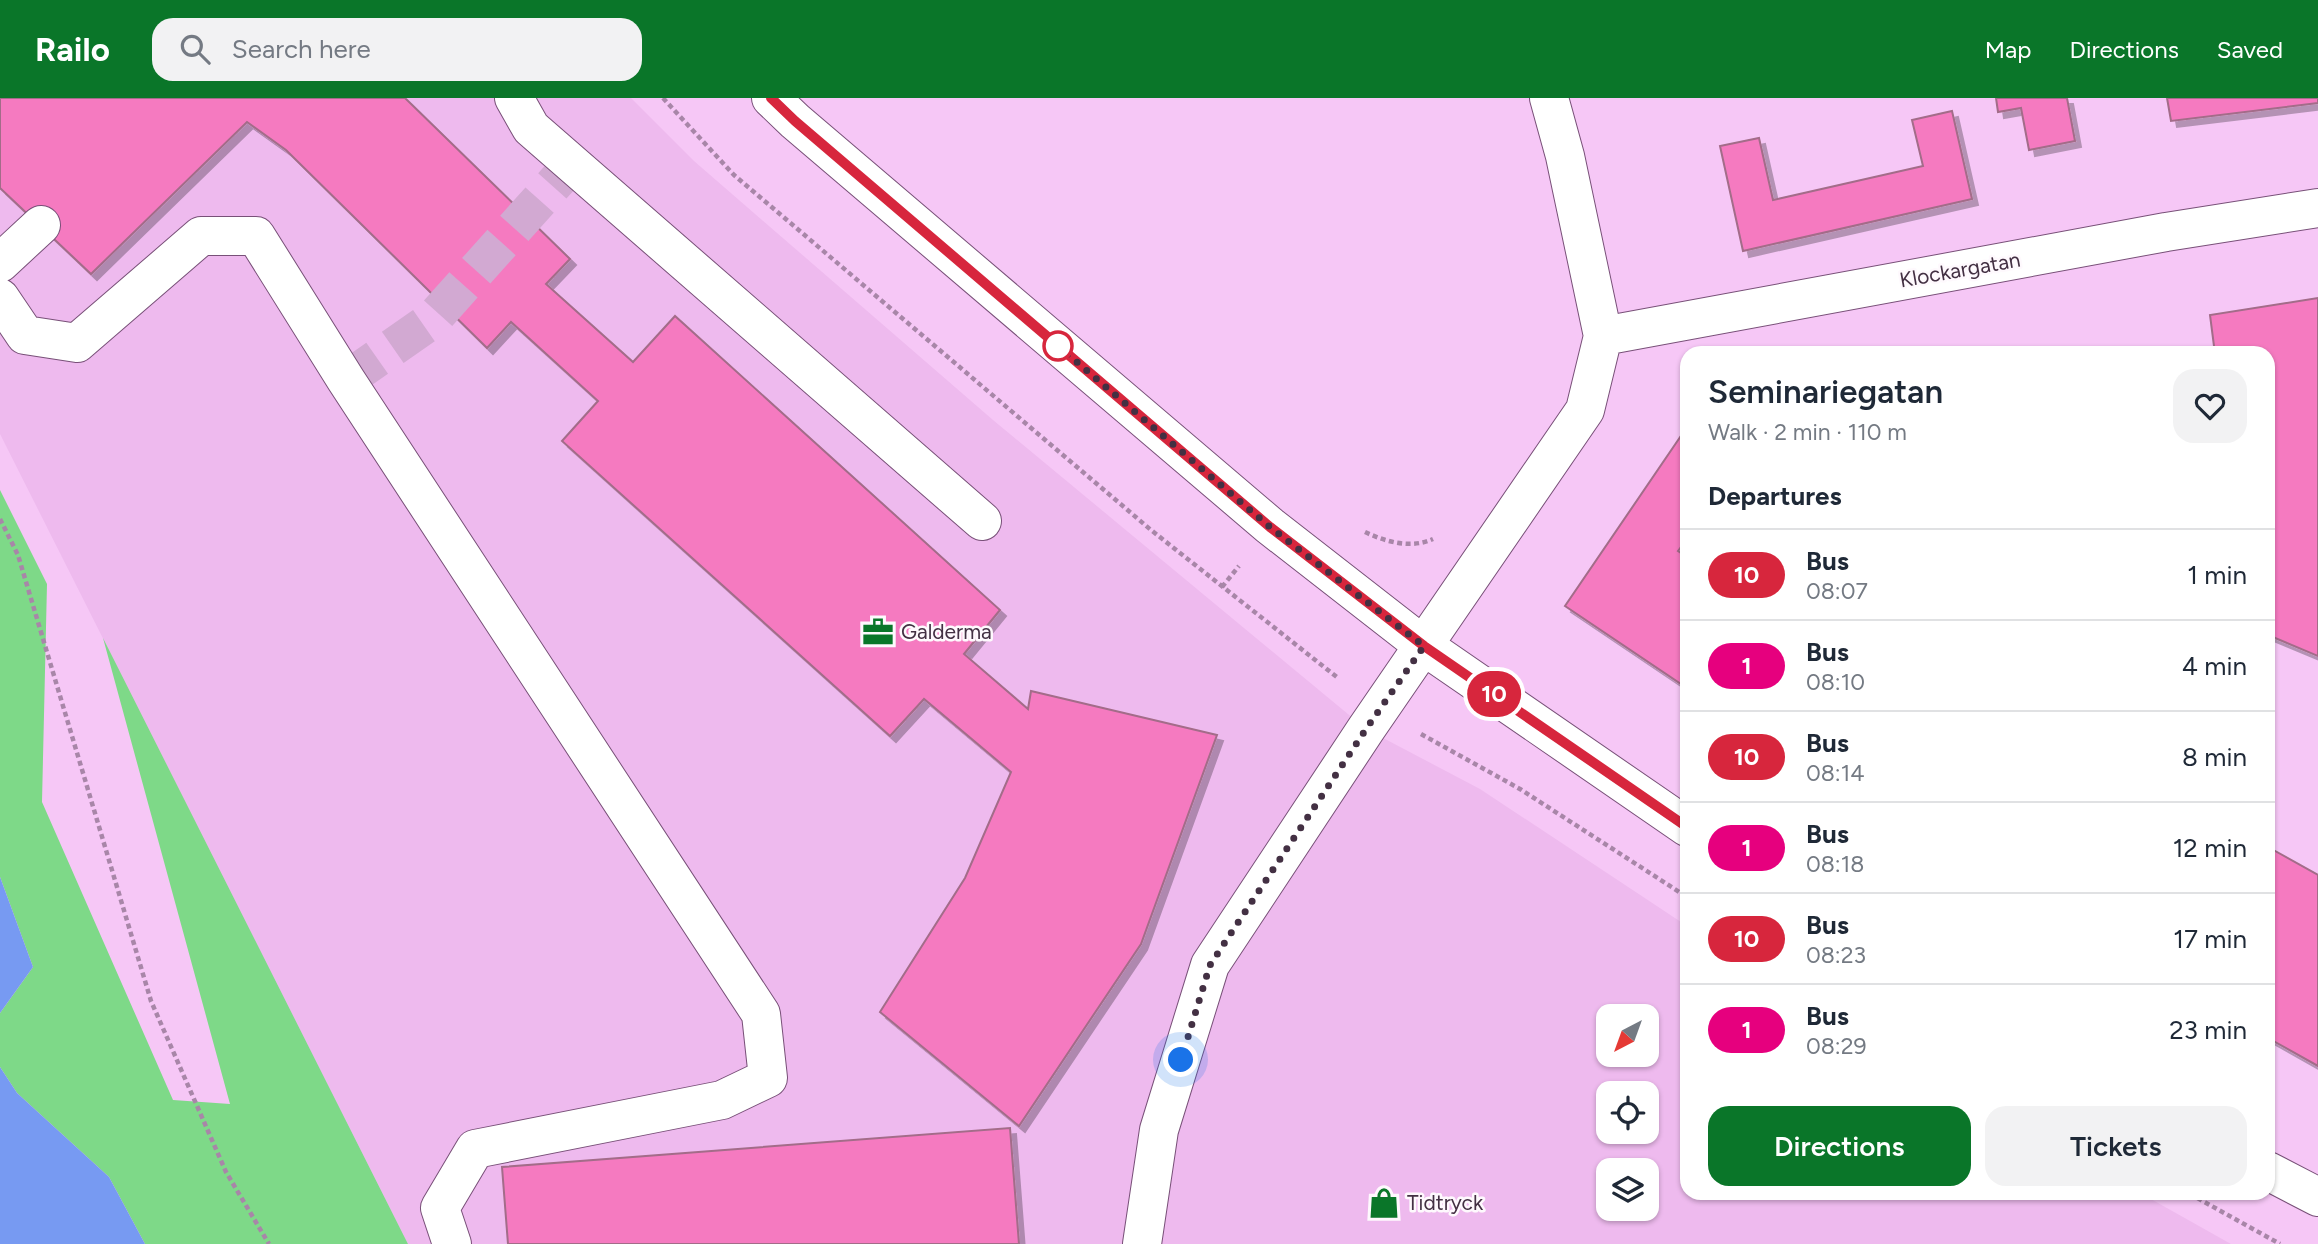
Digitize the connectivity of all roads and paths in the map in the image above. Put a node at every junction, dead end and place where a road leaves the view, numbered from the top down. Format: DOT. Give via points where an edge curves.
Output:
graph roads {
  1 [pos="514,98"];
  2 [pos="663,98"];
  3 [pos="771,98"];
  4 [pos="1549,98"];
  5 [pos="2318,208"];
  6 [pos="41,226"];
  7 [pos="0,263"];
  8 [pos="884,294"];
  9 [pos="0,298"];
  10 [pos="879,299"];
  11 [pos="1603,336"];
  12 [pos="1018,409"];
  13 [pos="1014,414"];
  14 [pos="0,519"];
  15 [pos="982,520"];
  16 [pos="1356,525"];
  17 [pos="1441,536"];
  18 [pos="1424,646"];
  19 [pos="1379,710"];
  20 [pos="1680,822"];
  21 [pos="1680,892"];
  22 [pos="2275,1175"];
  23 [pos="2318,1197"];
  24 [pos="2201,1200"];
  25 [pos="269,1244"];
  26 [pos="452,1244"];
  27 [pos="1142,1244"];
  28 [pos="2280,1244"];
  1 -- 15 [label="street" via="531,128"];
  2 -- 10 [label="path" via="734,175"];
  3 -- 18 [label="street" via="1270,527"];
  4 -- 11 [label="street"];
  5 -- 11 [label="street, Klockargatan"];
  6 -- 7 [label="street"];
  8 -- 10 [label="path"];
  9 -- 26 [label="street" via="24,335 77,343 201,236 256,236 761,1014 768,1078 722,1100 475,1149 440,1208"];
  10 -- 13 [label="path"];
  11 -- 18 [label="street" via="1584,410"];
  12 -- 13 [label="path"];
  13 -- 19 [label="path" via="1151,530"];
  14 -- 25 [label="path" via="18,555 151,1001 226,1172"];
  16 -- 17 [label="path" via="1395,543 1422,544"];
  18 -- 19 [label="street"];
  18 -- 20 [label="street"];
  19 -- 21 [label="path" via="1520,789"];
  19 -- 27 [label="street" via="1210,965 1159,1130"];
  22 -- 23 [label="street"];
  24 -- 28 [label="path"];
}
